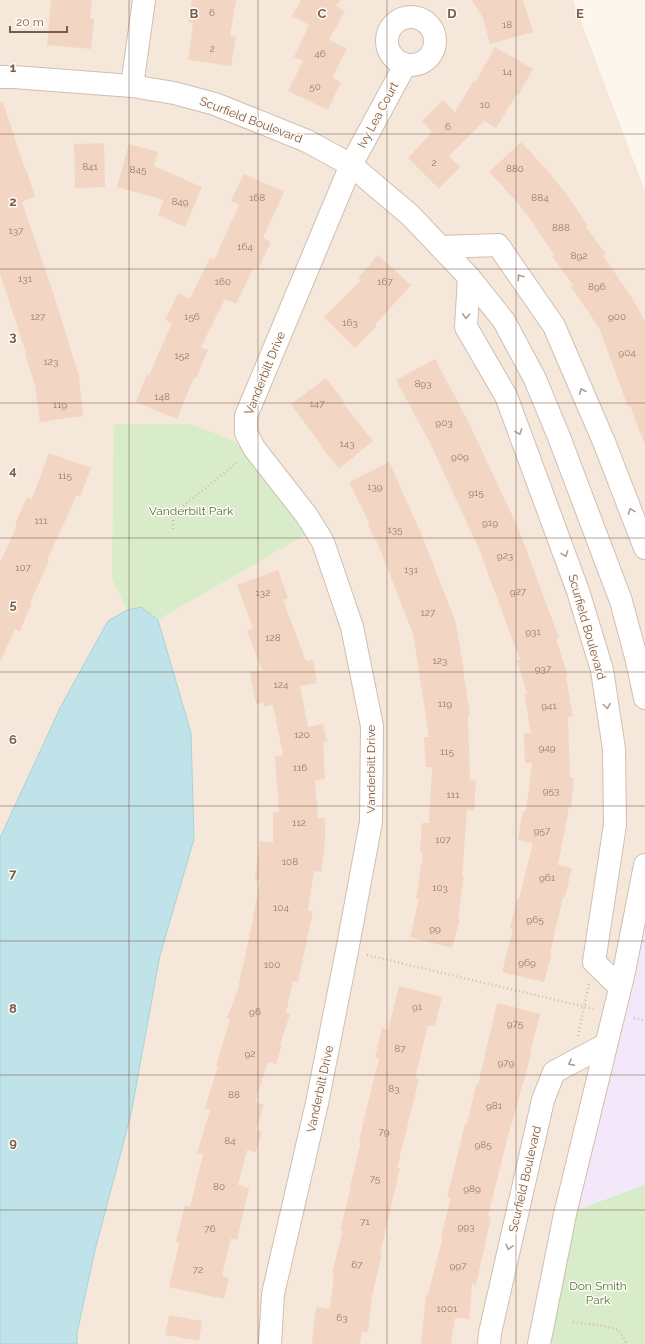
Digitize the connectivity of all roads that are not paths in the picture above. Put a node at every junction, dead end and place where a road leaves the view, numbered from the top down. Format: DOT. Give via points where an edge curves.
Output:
graph roads {
  1 [pos="144,0"];
  2 [pos="405,65"];
  3 [pos="0,77"];
  4 [pos="132,86"];
  5 [pos="351,165"];
  6 [pos="442,247"];
  7 [pos="469,277"];
  8 [pos="645,548"];
  9 [pos="645,698"];
  10 [pos="645,865"];
  11 [pos="620,987"];
  12 [pos="605,1045"];
  13 [pos="270,1344"];
  14 [pos="489,1344"];
  15 [pos="539,1344"];
  1 -- 4 [label="street"];
  2 -- 5 [label="street, Ivy Lea Court"];
  3 -- 4 [label="street, Scurfield Boulevard"];
  4 -- 5 [label="street, Scurfield Boulevard" via="174,93 215,104 307,141"];
  5 -- 6 [label="street, Scurfield Boulevard" via="410,214"];
  5 -- 13 [label="street, Vanderbilt Drive" via="246,416 246,433 254,448 307,516 323,542 352,627 372,726 371,822 317,1103 273,1294"];
  6 -- 7 [label="street, Scurfield Boulevard"];
  8 -- 6 [label="street, one-way" via="604,442 554,326 498,245"];
  7 -- 9 [label="street, Scurfield Boulevard" via="504,321 535,379 556,429 620,601"];
  7 -- 11 [label="street, Scurfield Boulevard, one-way" via="466,327 506,396 578,591 602,670 614,749 615,825 594,962"];
  10 -- 11 [label="street"];
  11 -- 12 [label="street"];
  12 -- 14 [label="street, Scurfield Boulevard, one-way" via="554,1072 544,1100"];
  12 -- 15 [label="street" via="565,1214"];
}
